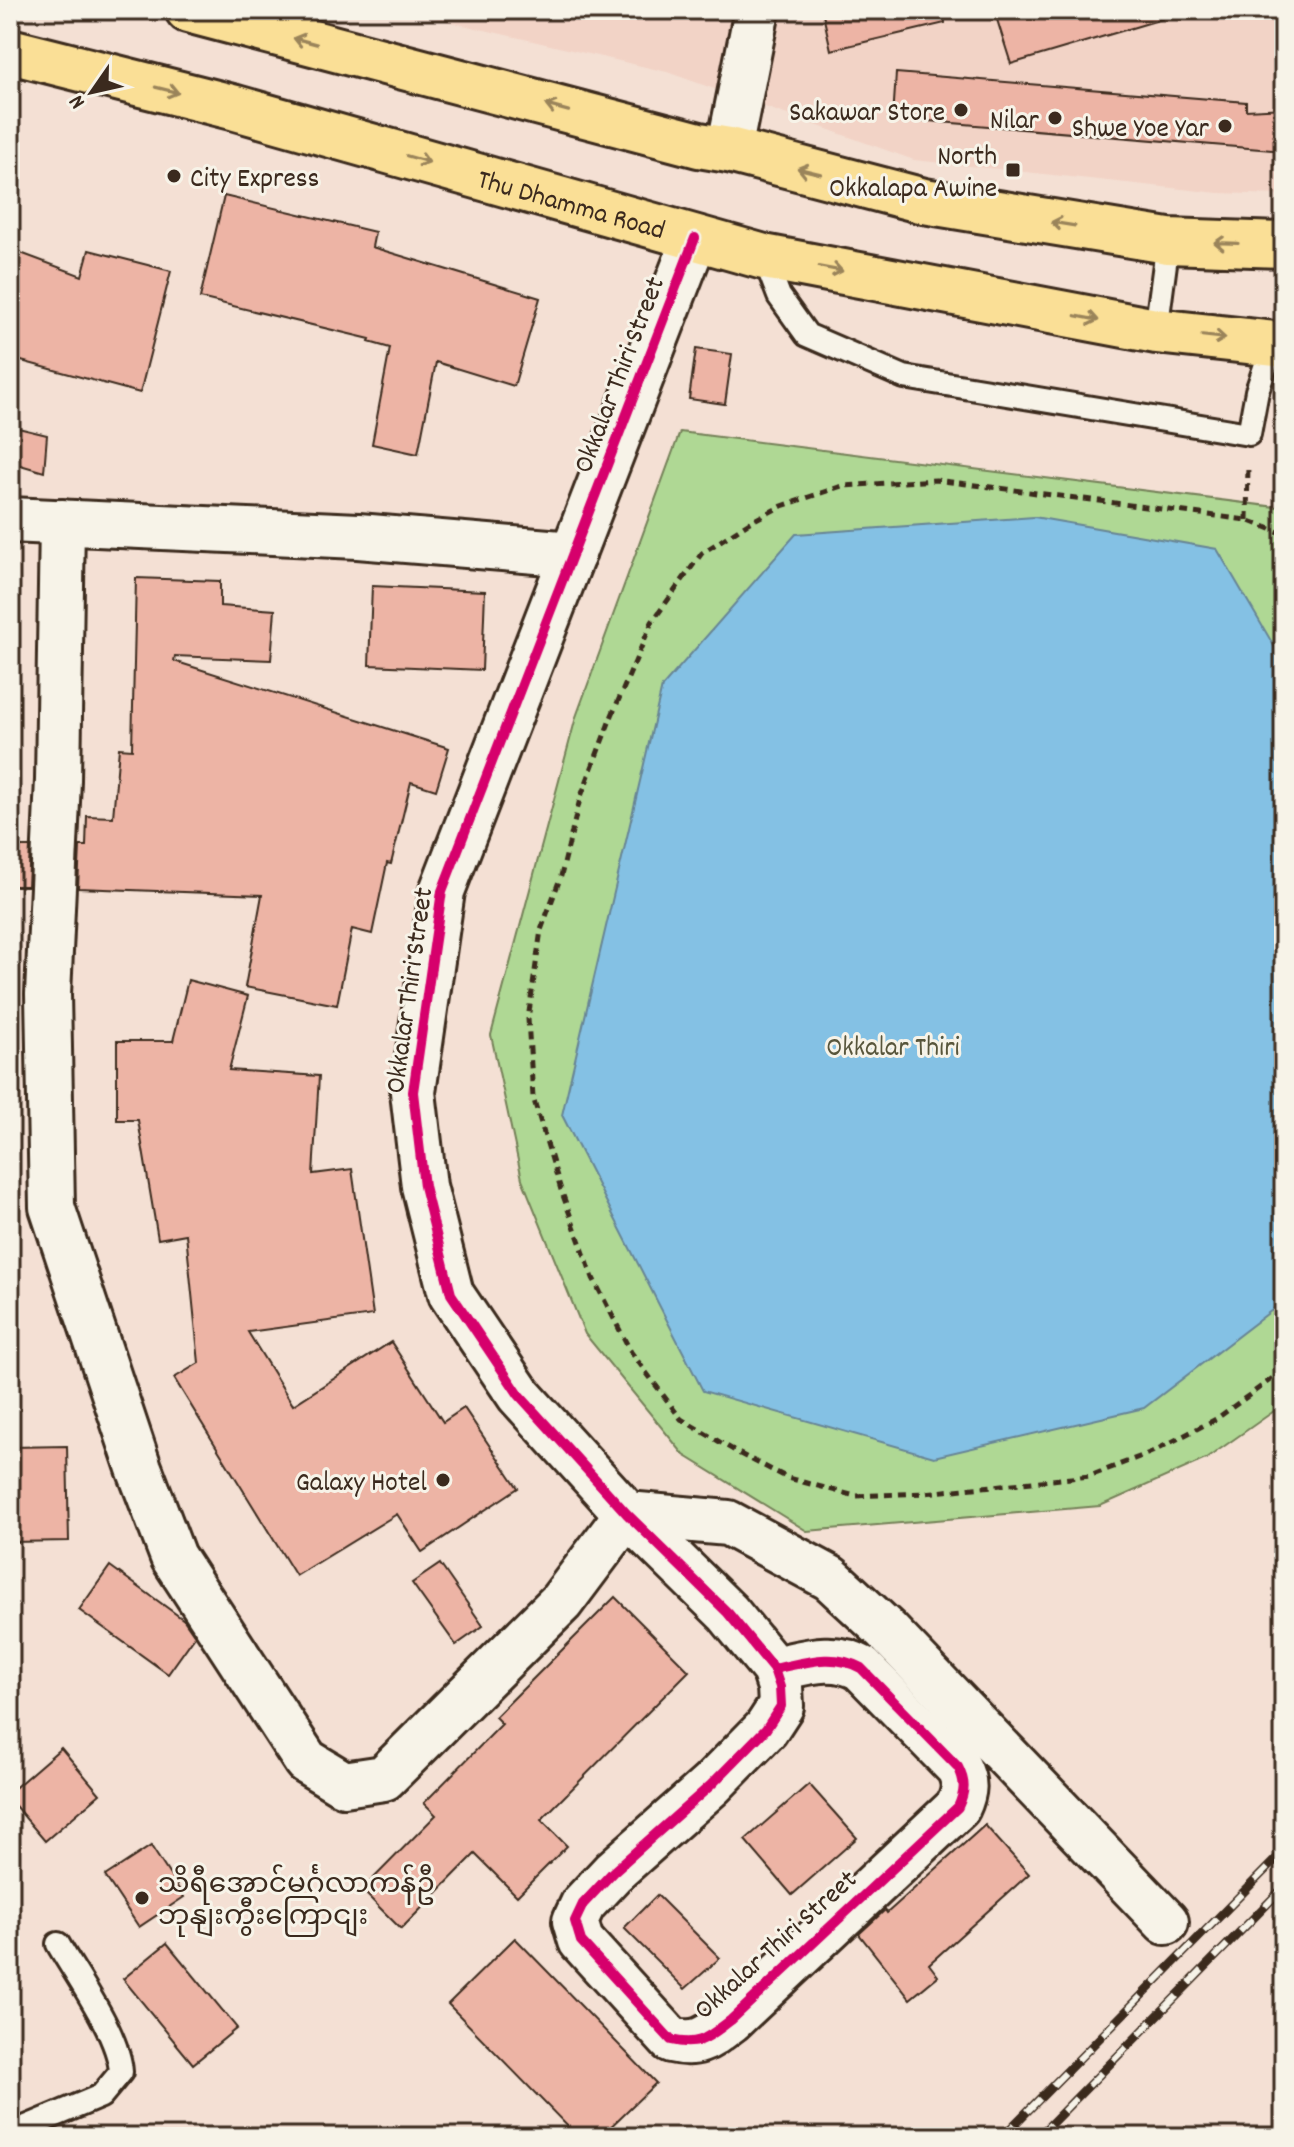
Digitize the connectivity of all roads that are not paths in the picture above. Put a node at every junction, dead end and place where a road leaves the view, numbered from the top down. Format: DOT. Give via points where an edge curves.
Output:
graph roads {
  1 [pos="188,10"];
  2 [pos="757,10"];
  3 [pos="10,51"];
  4 [pos="729,150"];
  5 [pos="695,238"];
  6 [pos="1168,241"];
  7 [pos="1284,245"];
  8 [pos="764,257"];
  9 [pos="1156,331"];
  10 [pos="1278,344"];
  11 [pos="10,520"];
  12 [pos="62,522"];
  13 [pos="573,554"];
  14 [pos="627,1514"];
  15 [pos="774,1669"];
  16 [pos="1166,1922"];
  17 [pos="58,1944"];
  18 [pos="10,2134"];
  4 -- 1 [label="main road, one-way"];
  2 -- 4 [label="street"];
  3 -- 5 [label="main road, Thu Dhamma Road, one-way" via="236,108"];
  6 -- 4 [label="main road, one-way" via="924,201"];
  5 -- 8 [label="main road, Thu Dhamma Road"];
  5 -- 13 [label="street, Okkalar Thiri Street"];
  7 -- 6 [label="main road, one-way"];
  6 -- 9 [label="lane"];
  8 -- 9 [label="main road, Thu Dhamma Road, one-way"];
  8 -- 10 [label="lane" via="779,296 807,335 904,377 1249,434 1257,391"];
  9 -- 10 [label="main road, Thu Dhamma Road, one-way"];
  11 -- 12 [label="street"];
  12 -- 13 [label="street" via="358,536"];
  12 -- 14 [label="street" via="48,994 52,1207 173,1557 306,1761 344,1784 384,1778 449,1717 561,1602"];
  13 -- 14 [label="street, Okkalar Thiri Street" via="442,891 413,1092 424,1186 451,1294 519,1395"];
  14 -- 15 [label="street, Okkalar Thiri Street" via="728,1613"];
  14 -- 16 [label="street" via="728,1523 830,1578"];
  15 -- 15 [label="street, Okkalar Thiri Street" via="781,1706 766,1729 613,1872 583,1904 575,1921 581,1941 671,2040 705,2040 731,2020 958,1807 965,1792 958,1767 861,1668 831,1658"];
  17 -- 18 [label="lane" via="120,2057 121,2072 101,2096"];
}
